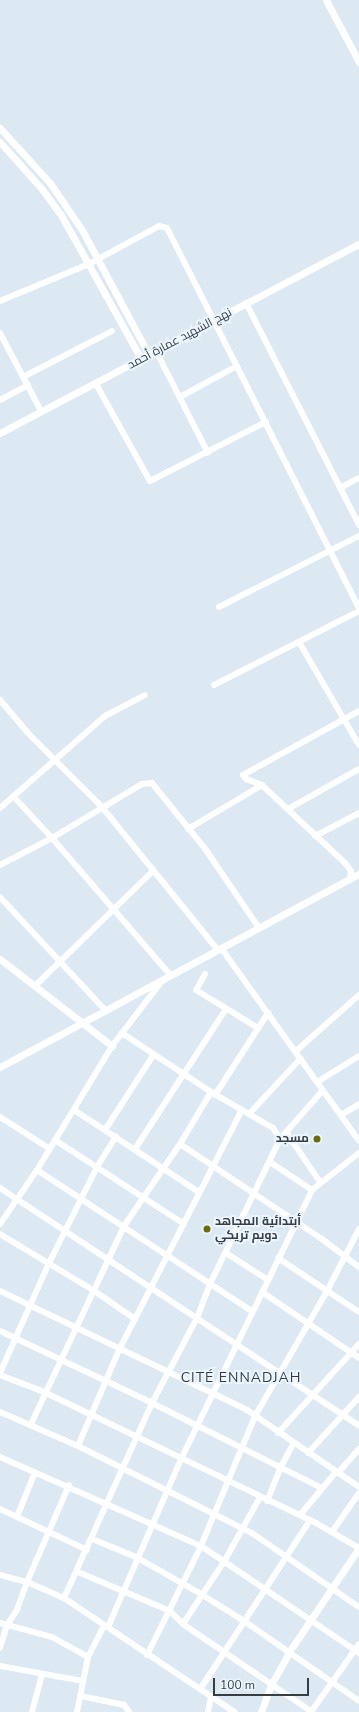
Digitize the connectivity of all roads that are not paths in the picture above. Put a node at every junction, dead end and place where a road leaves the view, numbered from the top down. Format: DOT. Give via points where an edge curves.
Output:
graph roads {
  1 [pos="327,1"];
  2 [pos="359,62"];
  3 [pos="0,128"];
  4 [pos="0,142"];
  5 [pos="359,244"];
  6 [pos="98,259"];
  7 [pos="89,264"];
  8 [pos="0,301"];
  9 [pos="246,303"];
  10 [pos="215,321"];
  11 [pos="112,331"];
  12 [pos="0,333"];
  13 [pos="2,341"];
  14 [pos="156,352"];
  15 [pos="149,355"];
  16 [pos="141,359"];
  17 [pos="237,366"];
  18 [pos="23,377"];
  19 [pos="96,384"];
  20 [pos="28,385"];
  21 [pos="180,397"];
  22 [pos="0,400"];
  23 [pos="41,411"];
  24 [pos="266,422"];
  25 [pos="0,433"];
  26 [pos="208,453"];
  27 [pos="359,478"];
  28 [pos="340,488"];
  29 [pos="359,525"];
  30 [pos="359,536"];
  31 [pos="330,550"];
  32 [pos="219,607"];
  33 [pos="359,610"];
  34 [pos="299,642"];
  35 [pos="214,685"];
  36 [pos="145,695"];
  37 [pos="0,700"];
  38 [pos="359,711"];
  39 [pos="345,718"];
  40 [pos="359,745"];
  41 [pos="55,760"];
  42 [pos="359,769"];
  43 [pos="262,785"];
  44 [pos="13,796"];
  45 [pos="102,807"];
  46 [pos="0,808"];
  47 [pos="288,809"];
  48 [pos="359,813"];
  49 [pos="188,828"];
  50 [pos="315,836"];
  51 [pos="52,838"];
  52 [pos="0,865"];
  53 [pos="154,870"];
  54 [pos="359,874"];
  55 [pos="350,879"];
  56 [pos="0,897"];
  57 [pos="114,910"];
  58 [pos="259,928"];
  59 [pos="219,949"];
  60 [pos="0,959"];
  61 [pos="60,961"];
  62 [pos="205,974"];
  63 [pos="171,976"];
  64 [pos="162,981"];
  65 [pos="35,986"];
  66 [pos="358,999"];
  67 [pos="226,1009"];
  68 [pos="106,1010"];
  69 [pos="268,1013"];
  70 [pos="83,1023"];
  71 [pos="258,1028"];
  72 [pos="122,1033"];
  73 [pos="112,1046"];
  74 [pos="296,1051"];
  75 [pos="154,1054"];
  76 [pos="359,1056"];
  77 [pos="300,1058"];
  78 [pos="0,1066"];
  79 [pos="184,1074"];
  80 [pos="317,1082"];
  81 [pos="323,1090"];
  82 [pos="213,1093"];
  83 [pos="359,1104"];
  84 [pos="74,1110"];
  85 [pos="242,1110"];
  86 [pos="249,1114"];
  87 [pos="341,1116"];
  88 [pos="0,1117"];
  89 [pos="105,1130"];
  90 [pos="286,1132"];
  91 [pos="116,1137"];
  92 [pos="280,1139"];
  93 [pos="55,1140"];
  94 [pos="359,1141"];
  95 [pos="180,1144"];
  96 [pos="50,1149"];
  97 [pos="135,1149"];
  98 [pos="359,1153"];
  99 [pos="270,1162"];
  100 [pos="211,1166"];
  101 [pos="97,1167"];
  102 [pos="162,1168"];
  103 [pos="37,1170"];
  104 [pos="320,1182"];
  105 [pos="0,1188"];
  106 [pos="312,1190"];
  107 [pos="199,1192"];
  108 [pos="254,1194"];
  109 [pos="142,1197"];
  110 [pos="16,1199"];
  111 [pos="81,1199"];
  112 [pos="296,1222"];
  113 [pos="0,1224"];
  114 [pos="184,1224"];
  115 [pos="124,1226"];
  116 [pos="359,1229"];
  117 [pos="65,1232"];
  118 [pos="0,1234"];
  119 [pos="226,1253"];
  120 [pos="167,1256"];
  121 [pos="344,1256"];
  122 [pos="278,1258"];
  123 [pos="108,1261"];
  124 [pos="48,1265"];
  125 [pos="359,1267"];
  126 [pos="268,1280"];
  127 [pos="210,1284"];
  128 [pos="151,1289"];
  129 [pos="93,1290"];
  130 [pos="0,1291"];
  131 [pos="328,1291"];
  132 [pos="262,1292"];
  133 [pos="31,1305"];
  134 [pos="253,1312"];
  135 [pos="359,1312"];
  136 [pos="197,1318"];
  137 [pos="135,1319"];
  138 [pos="309,1324"];
  139 [pos="76,1328"];
  140 [pos="0,1331"];
  141 [pos="16,1339"];
  142 [pos="237,1344"];
  143 [pos="359,1344"];
  144 [pos="119,1350"];
  145 [pos="351,1353"];
  146 [pos="359,1358"];
  147 [pos="59,1360"];
  148 [pos="168,1373"];
  149 [pos="280,1373"];
  150 [pos="0,1374"];
  151 [pos="105,1381"];
  152 [pos="44,1392"];
  153 [pos="212,1393"];
  154 [pos="312,1394"];
  155 [pos="359,1397"];
  156 [pos="152,1403"];
  157 [pos="0,1412"];
  158 [pos="91,1415"];
  159 [pos="255,1416"];
  160 [pos="342,1416"];
  161 [pos="30,1424"];
  162 [pos="197,1425"];
  163 [pos="359,1426"];
  164 [pos="278,1433"];
  165 [pos="137,1438"];
  166 [pos="294,1443"];
  167 [pos="78,1446"];
  168 [pos="242,1448"];
  169 [pos="359,1449"];
  170 [pos="308,1453"];
  171 [pos="0,1457"];
  172 [pos="181,1459"];
  173 [pos="280,1468"];
  174 [pos="122,1469"];
  175 [pos="35,1472"];
  176 [pos="337,1472"];
  177 [pos="228,1483"];
  178 [pos="68,1485"];
  179 [pos="359,1487"];
  180 [pos="322,1488"];
  181 [pos="168,1491"];
  182 [pos="359,1494"];
  183 [pos="260,1497"];
  184 [pos="267,1501"];
  185 [pos="107,1504"];
  186 [pos="0,1509"];
  187 [pos="215,1514"];
  188 [pos="300,1515"];
  189 [pos="17,1517"];
  190 [pos="310,1520"];
  191 [pos="154,1525"];
  192 [pos="244,1529"];
  193 [pos="48,1530"];
  194 [pos="332,1532"];
  195 [pos="92,1539"];
  196 [pos="201,1546"];
  197 [pos="359,1548"];
  198 [pos="87,1550"];
  199 [pos="286,1556"];
  200 [pos="136,1557"];
  201 [pos="225,1560"];
  202 [pos="78,1572"];
  203 [pos="0,1575"];
  204 [pos="27,1582"];
  205 [pos="181,1582"];
  206 [pos="332,1588"];
  207 [pos="266,1590"];
  208 [pos="124,1591"];
  209 [pos="201,1594"];
  210 [pos="64,1598"];
  211 [pos="359,1607"];
  212 [pos="170,1611"];
  213 [pos="244,1621"];
  214 [pos="310,1621"];
  215 [pos="3,1624"];
  216 [pos="183,1624"];
  217 [pos="106,1626"];
  218 [pos="359,1644"];
  219 [pos="0,1648"];
  220 [pos="224,1651"];
  221 [pos="288,1652"];
  222 [pos="357,1652"];
  223 [pos="147,1655"];
  224 [pos="88,1658"];
  225 [pos="0,1666"];
  226 [pos="42,1674"];
  227 [pos="83,1681"];
  228 [pos="331,1682"];
  229 [pos="271,1685"];
  230 [pos="201,1688"];
  231 [pos="81,1696"];
  232 [pos="211,1696"];
  233 [pos="359,1702"];
  234 [pos="32,1712"];
  235 [pos="77,1712"];
  236 [pos="129,1712"];
  237 [pos="208,1712"];
  238 [pos="234,1712"];
  239 [pos="261,1712"];
  240 [pos="312,1712"];
  1 -- 2 [label="street"];
  3 -- 6 [label="street" via="50,183"];
  4 -- 7 [label="street" via="42,189"];
  5 -- 9 [label="street, نهج الشهيد عمارة أحمد"];
  6 -- 7 [label="street"];
  6 -- 10 [label="street" via="159,226 166,226"];
  6 -- 15 [label="street"];
  7 -- 8 [label="street"];
  7 -- 16 [label="street"];
  9 -- 10 [label="street, نهج الشهيد عمارة أحمد"];
  9 -- 28 [label="street"];
  10 -- 14 [label="street, نهج الشهيد عمارة أحمد"];
  10 -- 17 [label="street"];
  11 -- 18 [label="street"];
  12 -- 13 [label="street"];
  13 -- 18 [label="street"];
  14 -- 15 [label="street, نهج الشهيد عمارة أحمد"];
  14 -- 21 [label="street"];
  15 -- 16 [label="street, نهج الشهيد عمارة أحمد"];
  16 -- 19 [label="street, نهج الشهيد عمارة أحمد"];
  17 -- 21 [label="street"];
  17 -- 24 [label="street"];
  18 -- 20 [label="street"];
  19 -- 23 [label="street, نهج الشهيد عمارة أحمد"];
  19 -- 26 [label="street" via="150,481"];
  20 -- 22 [label="street"];
  20 -- 23 [label="street"];
  21 -- 26 [label="street"];
  23 -- 25 [label="street, نهج الشهيد عمارة أحمد"];
  24 -- 26 [label="street"];
  24 -- 31 [label="street"];
  27 -- 28 [label="street"];
  28 -- 29 [label="street"];
  30 -- 31 [label="street"];
  31 -- 32 [label="street"];
  31 -- 33 [label="street"];
  33 -- 34 [label="street"];
  34 -- 35 [label="street"];
  34 -- 39 [label="street"];
  36 -- 41 [label="street" via="105,716"];
  37 -- 41 [label="street"];
  38 -- 39 [label="street"];
  39 -- 40 [label="street"];
  39 -- 43 [label="street" via="244,773 246,780"];
  41 -- 44 [label="street"];
  41 -- 45 [label="street"];
  42 -- 47 [label="street"];
  43 -- 47 [label="street"];
  43 -- 49 [label="street"];
  44 -- 46 [label="street"];
  44 -- 51 [label="street"];
  45 -- 49 [label="street" via="142,784 152,783"];
  45 -- 51 [label="street"];
  45 -- 53 [label="street"];
  47 -- 50 [label="street"];
  48 -- 50 [label="street"];
  49 -- 58 [label="street"];
  50 -- 55 [label="street" via="345,863 351,871"];
  51 -- 52 [label="street"];
  51 -- 57 [label="street"];
  53 -- 57 [label="street"];
  53 -- 59 [label="street"];
  54 -- 55 [label="street"];
  55 -- 58 [label="street"];
  56 -- 61 [label="street"];
  57 -- 61 [label="street"];
  57 -- 63 [label="street"];
  58 -- 59 [label="street"];
  59 -- 63 [label="street"];
  59 -- 69 [label="street"];
  60 -- 65 [label="street"];
  61 -- 65 [label="street"];
  61 -- 68 [label="street"];
  62 -- 67 [label="street" via="196,990"];
  63 -- 64 [label="street"];
  64 -- 68 [label="street"];
  64 -- 72 [label="street"];
  65 -- 70 [label="street"];
  66 -- 74 [label="street"];
  67 -- 71 [label="street"];
  67 -- 79 [label="street"];
  68 -- 70 [label="street"];
  69 -- 71 [label="street"];
  69 -- 74 [label="street"];
  70 -- 73 [label="street"];
  70 -- 78 [label="street"];
  71 -- 82 [label="street"];
  72 -- 73 [label="street"];
  72 -- 75 [label="street"];
  73 -- 84 [label="street"];
  74 -- 77 [label="street"];
  75 -- 79 [label="street"];
  75 -- 89 [label="street"];
  76 -- 80 [label="street"];
  77 -- 80 [label="street"];
  77 -- 86 [label="street"];
  79 -- 82 [label="street"];
  79 -- 97 [label="street"];
  80 -- 81 [label="street"];
  81 -- 87 [label="street"];
  81 -- 90 [label="street"];
  82 -- 85 [label="street"];
  82 -- 95 [label="street"];
  83 -- 87 [label="street"];
  84 -- 89 [label="street"];
  84 -- 93 [label="street"];
  85 -- 86 [label="street"];
  85 -- 100 [label="street"];
  86 -- 92 [label="street" via="276,1130"];
  87 -- 94 [label="street"];
  88 -- 96 [label="street"];
  89 -- 91 [label="street"];
  90 -- 92 [label="street"];
  90 -- 104 [label="street"];
  91 -- 97 [label="street"];
  91 -- 101 [label="street"];
  92 -- 99 [label="street"];
  93 -- 96 [label="street"];
  93 -- 101 [label="street"];
  95 -- 100 [label="street"];
  95 -- 102 [label="street"];
  96 -- 103 [label="street"];
  97 -- 102 [label="street"];
  98 -- 104 [label="street"];
  99 -- 106 [label="street"];
  99 -- 108 [label="street"];
  100 -- 107 [label="street"];
  100 -- 108 [label="street"];
  101 -- 109 [label="street"];
  101 -- 111 [label="street"];
  102 -- 107 [label="street"];
  102 -- 109 [label="street"];
  103 -- 110 [label="street"];
  103 -- 111 [label="street"];
  104 -- 106 [label="street"];
  105 -- 110 [label="street"];
  106 -- 112 [label="street"];
  107 -- 114 [label="street"];
  108 -- 112 [label="street"];
  108 -- 119 [label="street"];
  109 -- 114 [label="street"];
  109 -- 115 [label="street"];
  110 -- 113 [label="street"];
  110 -- 117 [label="street"];
  111 -- 115 [label="street"];
  111 -- 117 [label="street"];
  112 -- 121 [label="street"];
  112 -- 122 [label="street"];
  114 -- 120 [label="street"];
  115 -- 120 [label="street"];
  115 -- 123 [label="street"];
  116 -- 121 [label="street"];
  117 -- 123 [label="street"];
  117 -- 124 [label="street"];
  118 -- 124 [label="street"];
  119 -- 126 [label="street"];
  119 -- 127 [label="street"];
  120 -- 127 [label="street"];
  120 -- 128 [label="street"];
  121 -- 125 [label="street"];
  121 -- 131 [label="street"];
  122 -- 126 [label="street"];
  122 -- 131 [label="street"];
  123 -- 128 [label="street"];
  123 -- 129 [label="street"];
  124 -- 129 [label="street"];
  124 -- 133 [label="street"];
  126 -- 132 [label="street"];
  127 -- 134 [label="street"];
  127 -- 136 [label="street"];
  128 -- 136 [label="street"];
  128 -- 137 [label="street"];
  129 -- 137 [label="street"];
  129 -- 139 [label="street"];
  130 -- 133 [label="street"];
  131 -- 135 [label="street"];
  131 -- 138 [label="street"];
  132 -- 134 [label="street"];
  132 -- 138 [label="street"];
  133 -- 139 [label="street"];
  133 -- 141 [label="street"];
  134 -- 142 [label="street"];
  136 -- 142 [label="street"];
  136 -- 148 [label="street"];
  137 -- 144 [label="street"];
  138 -- 145 [label="street"];
  138 -- 149 [label="street"];
  139 -- 144 [label="street"];
  139 -- 147 [label="street"];
  140 -- 141 [label="street"];
  141 -- 147 [label="street"];
  141 -- 150 [label="street"];
  142 -- 149 [label="street"];
  142 -- 153 [label="street"];
  143 -- 145 [label="street"];
  144 -- 148 [label="street"];
  144 -- 151 [label="street"];
  145 -- 146 [label="street"];
  145 -- 154 [label="street"];
  147 -- 151 [label="street"];
  147 -- 152 [label="street"];
  148 -- 153 [label="street"];
  148 -- 156 [label="street"];
  149 -- 154 [label="street"];
  149 -- 159 [label="street"];
  150 -- 152 [label="street"];
  151 -- 156 [label="street"];
  151 -- 158 [label="street"];
  152 -- 158 [label="street"];
  152 -- 161 [label="street"];
  153 -- 159 [label="street"];
  153 -- 162 [label="street"];
  154 -- 160 [label="street"];
  154 -- 164 [label="street"];
  155 -- 160 [label="street"];
  156 -- 162 [label="street"];
  156 -- 165 [label="street"];
  157 -- 161 [label="street"];
  158 -- 165 [label="street"];
  158 -- 167 [label="street"];
  159 -- 164 [label="street"];
  159 -- 168 [label="street"];
  160 -- 163 [label="street"];
  160 -- 170 [label="street"];
  161 -- 167 [label="street"];
  162 -- 168 [label="street"];
  162 -- 172 [label="street"];
  164 -- 166 [label="street"];
  165 -- 172 [label="street"];
  165 -- 174 [label="street"];
  166 -- 170 [label="street"];
  166 -- 173 [label="street"];
  167 -- 174 [label="street"];
  168 -- 173 [label="street"];
  168 -- 177 [label="street"];
  169 -- 176 [label="street"];
  170 -- 176 [label="street"];
  171 -- 175 [label="street"];
  172 -- 177 [label="street"];
  172 -- 181 [label="street"];
  173 -- 180 [label="street"];
  173 -- 184 [label="street"];
  174 -- 181 [label="street"];
  174 -- 185 [label="street"];
  175 -- 178 [label="street"];
  175 -- 189 [label="street"];
  176 -- 179 [label="street"];
  176 -- 180 [label="street"];
  177 -- 183 [label="street"];
  177 -- 187 [label="street"];
  178 -- 185 [label="street"];
  178 -- 193 [label="street"];
  180 -- 188 [label="street"];
  181 -- 187 [label="street"];
  181 -- 191 [label="street"];
  182 -- 194 [label="street"];
  183 -- 184 [label="street"];
  183 -- 192 [label="street"];
  184 -- 188 [label="street"];
  185 -- 191 [label="street"];
  185 -- 195 [label="street"];
  186 -- 189 [label="street"];
  187 -- 192 [label="street"];
  187 -- 196 [label="street"];
  188 -- 190 [label="street"];
  189 -- 193 [label="street"];
  190 -- 194 [label="street"];
  190 -- 199 [label="street"];
  191 -- 196 [label="street"];
  191 -- 200 [label="street"];
  192 -- 199 [label="street"];
  192 -- 201 [label="street"];
  193 -- 198 [label="street"];
  193 -- 204 [label="street"];
  194 -- 197 [label="street"];
  195 -- 198 [label="street"];
  195 -- 200 [label="street"];
  196 -- 201 [label="street"];
  196 -- 205 [label="street"];
  197 -- 206 [label="street"];
  198 -- 202 [label="street"];
  199 -- 206 [label="street"];
  199 -- 207 [label="street"];
  200 -- 205 [label="street"];
  200 -- 208 [label="street"];
  201 -- 207 [label="street"];
  201 -- 209 [label="street"];
  202 -- 208 [label="street"];
  202 -- 210 [label="street"];
  203 -- 204 [label="street"];
  204 -- 210 [label="street"];
  204 -- 215 [label="street" via="16,1610"];
  205 -- 209 [label="street"];
  205 -- 212 [label="street"];
  206 -- 211 [label="street"];
  206 -- 214 [label="street"];
  207 -- 213 [label="street"];
  207 -- 214 [label="street"];
  208 -- 212 [label="street"];
  208 -- 217 [label="street"];
  209 -- 213 [label="street"];
  209 -- 216 [label="street"];
  210 -- 217 [label="street"];
  212 -- 216 [label="street"];
  212 -- 223 [label="street"];
  213 -- 220 [label="street"];
  213 -- 221 [label="street"];
  214 -- 221 [label="street"];
  214 -- 222 [label="street"];
  215 -- 219 [label="street"];
  215 -- 224 [label="street" via="52,1637"];
  216 -- 220 [label="street"];
  217 -- 223 [label="street"];
  217 -- 224 [label="street"];
  218 -- 222 [label="street"];
  220 -- 229 [label="street"];
  220 -- 230 [label="street"];
  221 -- 228 [label="street"];
  221 -- 229 [label="street"];
  222 -- 228 [label="street"];
  223 -- 230 [label="street"];
  224 -- 227 [label="street"];
  225 -- 226 [label="street"];
  226 -- 227 [label="street"];
  226 -- 234 [label="street"];
  227 -- 231 [label="street"];
  228 -- 233 [label="street"];
  228 -- 240 [label="street"];
  229 -- 239 [label="street"];
  229 -- 240 [label="street"];
  230 -- 232 [label="street"];
  231 -- 235 [label="street"];
  231 -- 236 [label="street" via="124,1706"];
  232 -- 237 [label="street"];
  232 -- 238 [label="street"];
}
